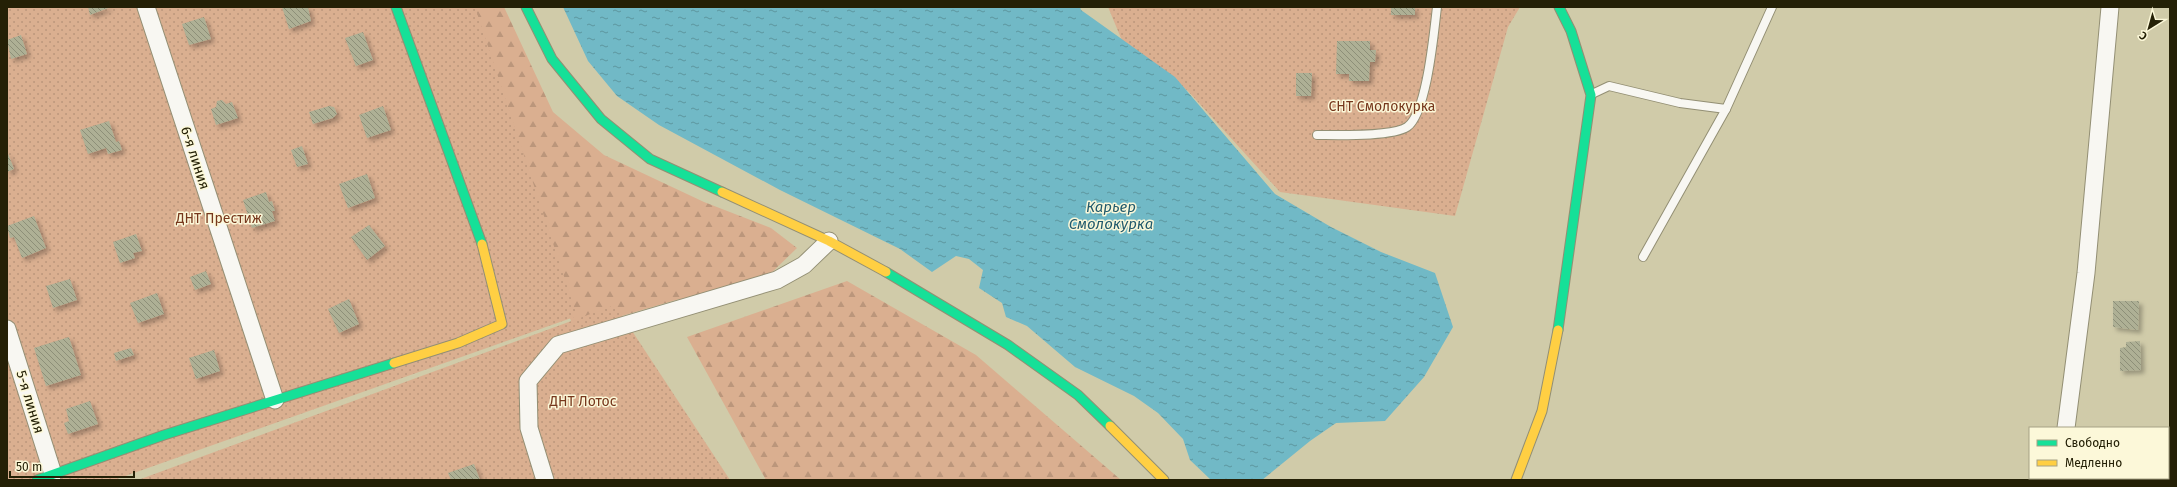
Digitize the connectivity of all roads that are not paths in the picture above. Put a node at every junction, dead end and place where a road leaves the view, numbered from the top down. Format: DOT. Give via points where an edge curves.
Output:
graph roads {
  1 [pos="146,7"];
  2 [pos="396,7"];
  3 [pos="526,7"];
  4 [pos="1437,7"];
  5 [pos="1559,7"];
  6 [pos="1574,7"];
  7 [pos="1772,7"];
  8 [pos="2110,7"];
  9 [pos="1571,30"];
  10 [pos="1591,95"];
  11 [pos="1726,109"];
  12 [pos="1317,135"];
  13 [pos="829,241"];
  14 [pos="1643,257"];
  15 [pos="7,329"];
  16 [pos="275,400"];
  17 [pos="2066,427"];
  18 [pos="52,474"];
  19 [pos="37,480"];
  20 [pos="545,480"];
  21 [pos="1164,480"];
  22 [pos="1516,480"];
  1 -- 16 [label="street, 6-я линия"];
  2 -- 16 [label="street" via="479,231 502,324 458,343"];
  3 -- 13 [label="street" via="552,59 601,119 650,159"];
  4 -- 12 [label="lane" via="1430,62 1418,112 1407,127 1378,134"];
  5 -- 9 [label="street"];
  6 -- 9 [label="street"];
  7 -- 11 [label="lane"];
  8 -- 17 [label="street" via="2086,273"];
  9 -- 10 [label="street"];
  10 -- 11 [label="lane" via="1609,86 1680,103"];
  10 -- 22 [label="street" via="1556,342 1542,411"];
  11 -- 14 [label="lane"];
  13 -- 20 [label="street" via="804,265 777,280 558,345 528,381 529,428"];
  13 -- 21 [label="street" via="918,290 1078,395"];
  15 -- 18 [label="street, 5-я линия"];
  16 -- 18 [label="street"];
  18 -- 19 [label="street"];
}
